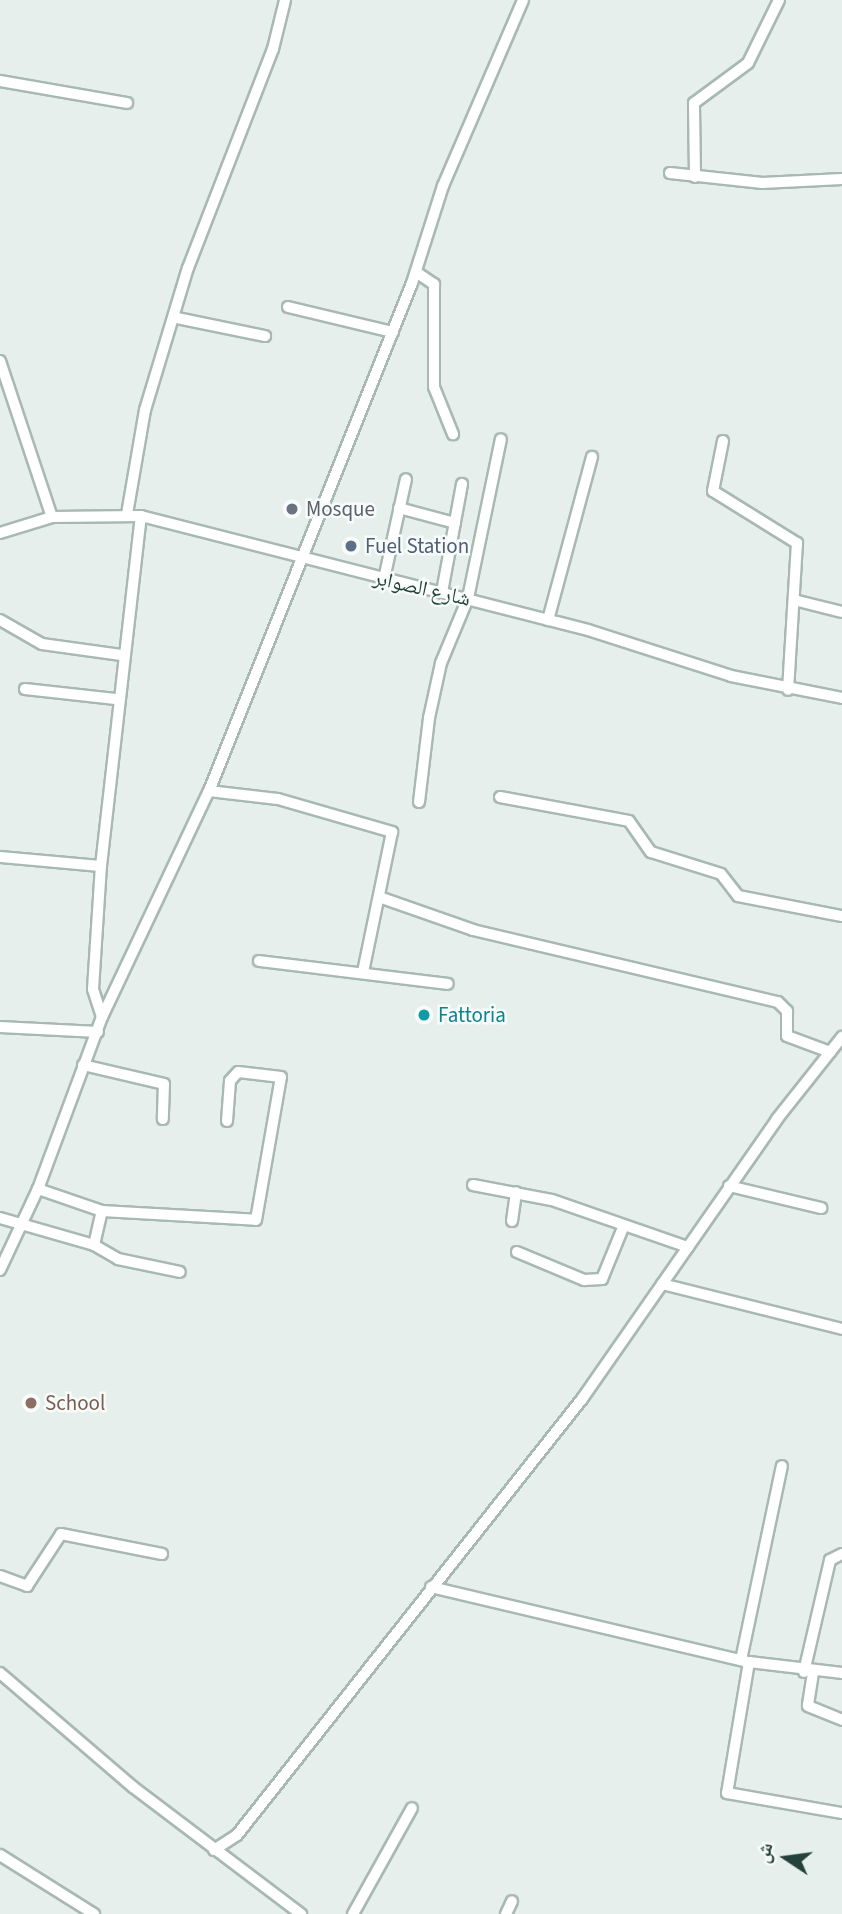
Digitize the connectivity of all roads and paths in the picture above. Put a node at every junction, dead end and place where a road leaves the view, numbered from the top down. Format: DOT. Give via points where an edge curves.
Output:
graph roads {
  1 [pos="285,0"];
  2 [pos="523,0"];
  3 [pos="779,0"];
  4 [pos="0,81"];
  5 [pos="127,103"];
  6 [pos="670,173"];
  7 [pos="695,177"];
  8 [pos="842,179"];
  9 [pos="416,272"];
  10 [pos="288,307"];
  11 [pos="177,318"];
  12 [pos="393,332"];
  13 [pos="265,336"];
  14 [pos="0,361"];
  15 [pos="453,435"];
  16 [pos="501,439"];
  17 [pos="723,441"];
  18 [pos="592,457"];
  19 [pos="406,480"];
  20 [pos="462,484"];
  21 [pos="400,508"];
  22 [pos="127,514"];
  23 [pos="141,516"];
  24 [pos="52,517"];
  25 [pos="455,523"];
  26 [pos="0,525"];
  27 [pos="18,526"];
  28 [pos="0,533"];
  29 [pos="299,559"];
  30 [pos="384,579"];
  31 [pos="442,592"];
  32 [pos="468,598"];
  33 [pos="794,600"];
  34 [pos="842,612"];
  35 [pos="0,620"];
  36 [pos="548,620"];
  37 [pos="121,655"];
  38 [pos="25,689"];
  39 [pos="788,691"];
  40 [pos="842,698"];
  41 [pos="115,699"];
  42 [pos="209,791"];
  43 [pos="500,797"];
  44 [pos="419,802"];
  45 [pos="0,857"];
  46 [pos="101,866"];
  47 [pos="379,897"];
  48 [pos="842,916"];
  49 [pos="259,961"];
  50 [pos="363,972"];
  51 [pos="448,984"];
  52 [pos="102,1017"];
  53 [pos="0,1027"];
  54 [pos="98,1032"];
  55 [pos="841,1040"];
  56 [pos="830,1052"];
  57 [pos="83,1065"];
  58 [pos="163,1119"];
  59 [pos="227,1121"];
  60 [pos="473,1185"];
  61 [pos="729,1186"];
  62 [pos="38,1189"];
  63 [pos="516,1192"];
  64 [pos="821,1208"];
  65 [pos="102,1211"];
  66 [pos="0,1218"];
  67 [pos="512,1221"];
  68 [pos="24,1223"];
  69 [pos="624,1225"];
  70 [pos="94,1245"];
  71 [pos="688,1247"];
  72 [pos="517,1252"];
  73 [pos="0,1270"];
  74 [pos="180,1272"];
  75 [pos="662,1284"];
  76 [pos="842,1329"];
  77 [pos="782,1466"];
  78 [pos="162,1554"];
  79 [pos="842,1554"];
  80 [pos="0,1576"];
  81 [pos="431,1587"];
  82 [pos="745,1661"];
  83 [pos="0,1673"];
  84 [pos="808,1673"];
  85 [pos="842,1673"];
  86 [pos="842,1720"];
  87 [pos="412,1808"];
  88 [pos="842,1813"];
  89 [pos="214,1850"];
  90 [pos="0,1855"];
  91 [pos="512,1901"];
  92 [pos="94,1914"];
  93 [pos="301,1914"];
  94 [pos="353,1914"];
  95 [pos="506,1914"];
  1 -- 11 [label="street" via="273,49 188,268"];
  2 -- 9 [label="street" via="443,186"];
  3 -- 7 [label="street" via="748,63 694,103"];
  4 -- 5 [label="street"];
  6 -- 7 [label="street"];
  7 -- 8 [label="street" via="776,183"];
  9 -- 12 [label="street"];
  9 -- 15 [label="street" via="434,284 434,387"];
  10 -- 12 [label="street"];
  11 -- 13 [label="street"];
  11 -- 22 [label="street" via="145,410"];
  12 -- 29 [label="street"];
  14 -- 24 [label="street"];
  16 -- 32 [label="street"];
  17 -- 33 [label="street" via="713,491 791,536 797,555"];
  18 -- 36 [label="street"];
  19 -- 21 [label="street"];
  20 -- 25 [label="street"];
  21 -- 25 [label="street"];
  21 -- 30 [label="street"];
  22 -- 23 [label="street, شارع الصوابر"];
  22 -- 24 [label="street, شارع الصوابر"];
  23 -- 29 [label="street, شارع الصوابر"];
  23 -- 37 [label="street"];
  24 -- 27 [label="street, شارع الصوابر"];
  25 -- 31 [label="street"];
  26 -- 27 [label="street"];
  27 -- 28 [label="street, شارع الصوابر"];
  29 -- 30 [label="street, شارع الصوابر"];
  29 -- 42 [label="street"];
  30 -- 31 [label="street, شارع الصوابر"];
  31 -- 32 [label="street, شارع الصوابر"];
  32 -- 36 [label="street, شارع الصوابر"];
  32 -- 44 [label="street" via="441,663"];
  33 -- 34 [label="street"];
  33 -- 39 [label="street"];
  35 -- 37 [label="street" via="42,645"];
  36 -- 39 [label="street, شارع الصوابر"];
  37 -- 41 [label="street"];
  38 -- 41 [label="street"];
  39 -- 40 [label="street, شارع الصوابر"];
  41 -- 46 [label="street"];
  42 -- 47 [label="street" via="278,799 388,829 392,844"];
  42 -- 52 [label="street"];
  43 -- 48 [label="street" via="629,821 651,852 721,874 738,896"];
  45 -- 46 [label="street"];
  46 -- 52 [label="street" via="93,989"];
  47 -- 50 [label="street"];
  47 -- 56 [label="street" via="473,930 778,1002 786,1011 787,1036"];
  49 -- 50 [label="street"];
  50 -- 51 [label="street"];
  52 -- 54 [label="street"];
  53 -- 54 [label="street"];
  54 -- 57 [label="street"];
  55 -- 56 [label="street"];
  56 -- 61 [label="street"];
  57 -- 58 [label="street" via="164,1084"];
  57 -- 62 [label="street"];
  59 -- 65 [label="street" via="230,1081 238,1072 281,1077 256,1220"];
  60 -- 63 [label="street"];
  61 -- 64 [label="street"];
  61 -- 71 [label="street"];
  62 -- 65 [label="street"];
  62 -- 68 [label="street"];
  63 -- 67 [label="street"];
  63 -- 69 [label="street"];
  65 -- 70 [label="street"];
  66 -- 68 [label="street"];
  68 -- 70 [label="street"];
  68 -- 73 [label="street"];
  69 -- 71 [label="street"];
  69 -- 72 [label="street" via="602,1279 584,1280"];
  70 -- 74 [label="street" via="118,1259"];
  71 -- 75 [label="street"];
  75 -- 76 [label="street"];
  75 -- 81 [label="street" via="582,1399"];
  77 -- 82 [label="street"];
  78 -- 80 [label="street" via="61,1534 27,1586"];
  79 -- 84 [label="street" via="830,1560"];
  81 -- 82 [label="street"];
  81 -- 89 [label="street" via="237,1835"];
  82 -- 84 [label="street"];
  82 -- 88 [label="street" via="727,1793"];
  83 -- 89 [label="street"];
  84 -- 85 [label="street"];
  84 -- 86 [label="street" via="808,1706"];
  87 -- 94 [label="street"];
  89 -- 93 [label="street"];
  90 -- 92 [label="street"];
  91 -- 95 [label="street"];
}
